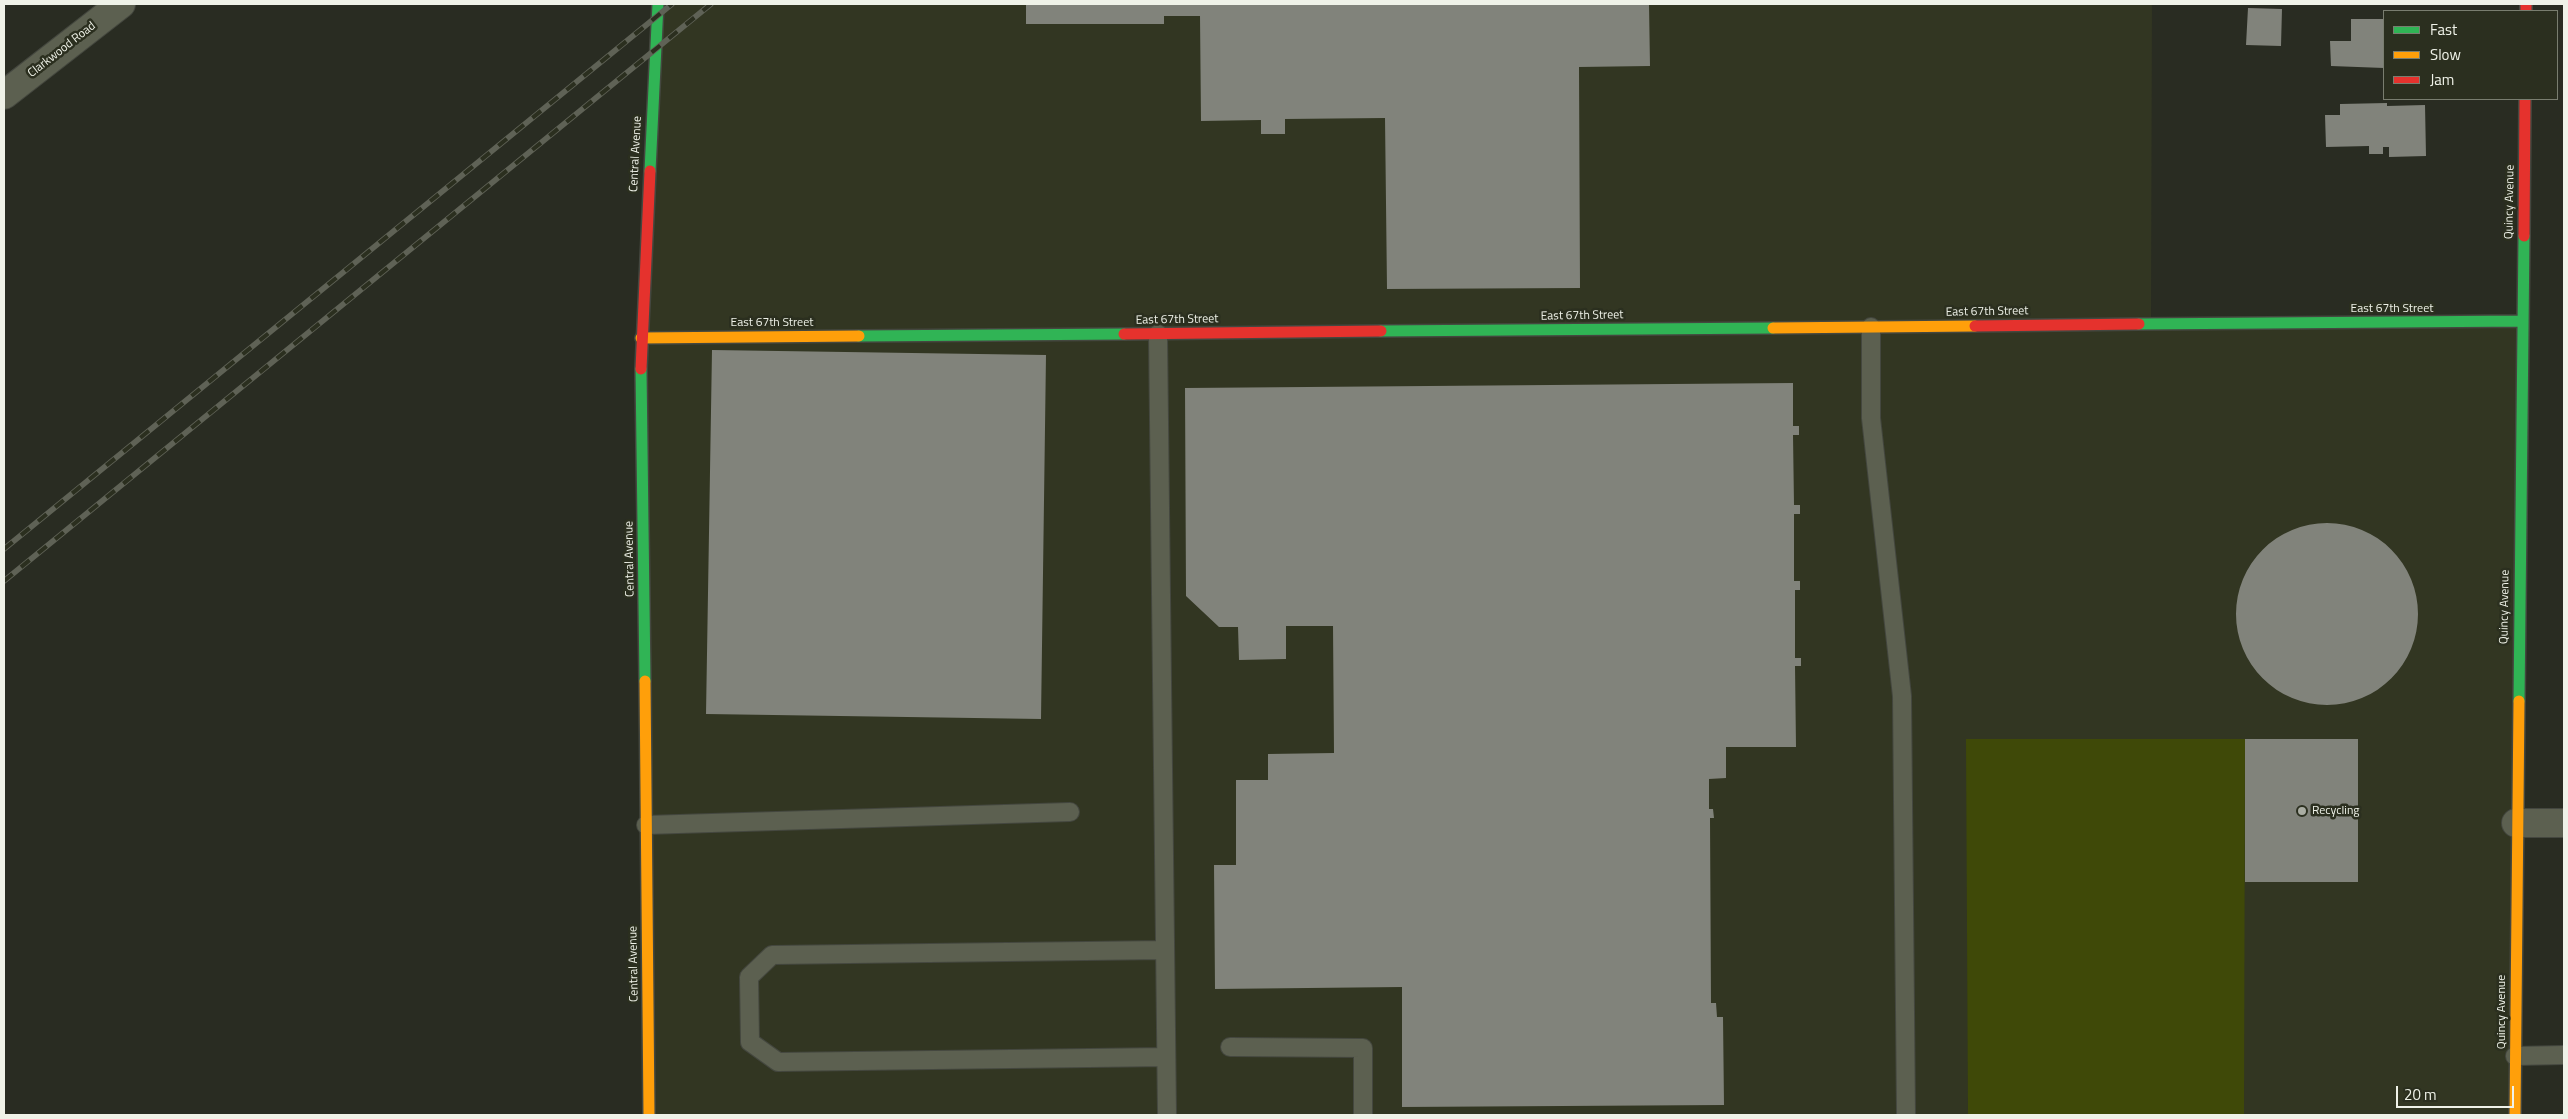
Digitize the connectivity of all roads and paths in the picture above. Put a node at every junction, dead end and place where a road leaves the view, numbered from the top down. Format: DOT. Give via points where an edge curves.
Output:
graph roads {
  1 [pos="121,4"];
  2 [pos="658,4"];
  3 [pos="4,96"];
  4 [pos="2525,100"];
  5 [pos="2522,321"];
  6 [pos="1871,327"];
  7 [pos="1158,334"];
  8 [pos="641,338"];
  9 [pos="1070,812"];
  10 [pos="2564,822"];
  11 [pos="2516,823"];
  12 [pos="646,825"];
  13 [pos="1164,950"];
  14 [pos="1230,1047"];
  15 [pos="2564,1055"];
  16 [pos="1166,1056"];
  17 [pos="2515,1056"];
  18 [pos="649,1115"];
  19 [pos="1167,1115"];
  20 [pos="1363,1115"];
  21 [pos="1906,1115"];
  22 [pos="2515,1115"];
  1 -- 3 [label="street, Clarkwood Road"];
  2 -- 8 [label="street, Central Avenue"];
  4 -- 5 [label="street, Quincy Avenue"];
  5 -- 6 [label="street, East 67th Street"];
  5 -- 11 [label="street, Quincy Avenue"];
  6 -- 7 [label="street, East 67th Street"];
  6 -- 21 [label="lane" via="1871,418 1902,696"];
  7 -- 8 [label="street, East 67th Street"];
  7 -- 13 [label="lane"];
  8 -- 12 [label="street, Central Avenue"];
  9 -- 12 [label="lane"];
  10 -- 11 [label="street"];
  11 -- 17 [label="street, Quincy Avenue"];
  12 -- 18 [label="street, Central Avenue"];
  13 -- 16 [label="lane"];
  13 -- 16 [label="lane" via="772,955 749,977 750,1042 778,1062"];
  14 -- 20 [label="lane" via="1363,1048"];
  15 -- 17 [label="lane"];
  16 -- 19 [label="lane"];
  17 -- 22 [label="street, Quincy Avenue"];
}
